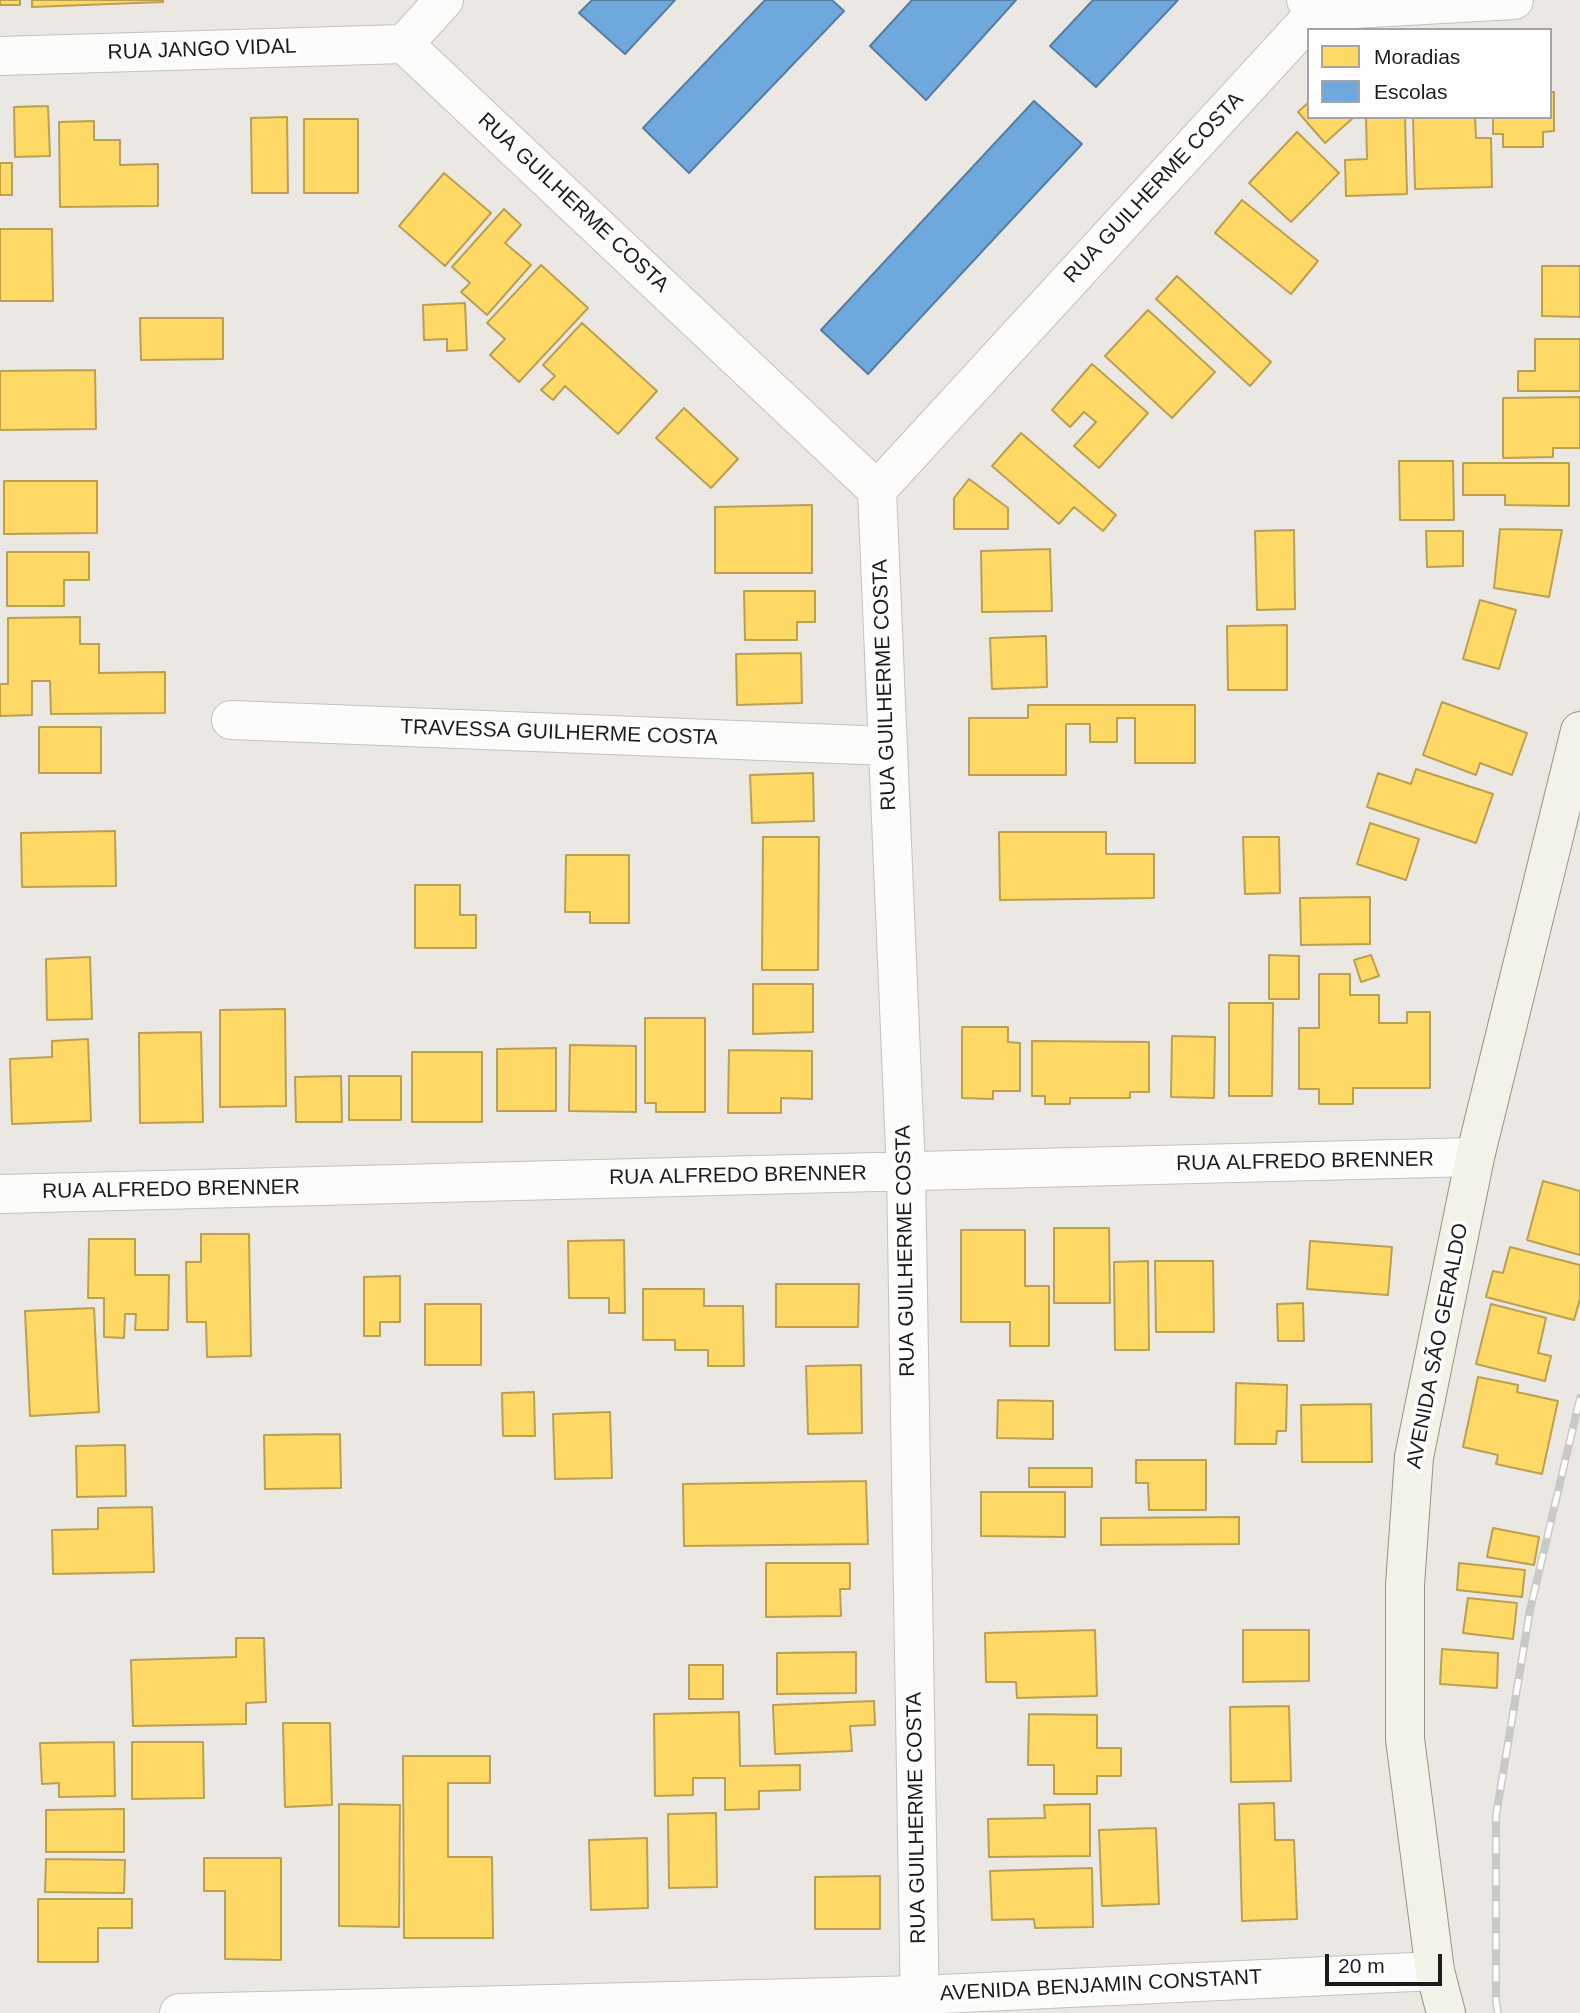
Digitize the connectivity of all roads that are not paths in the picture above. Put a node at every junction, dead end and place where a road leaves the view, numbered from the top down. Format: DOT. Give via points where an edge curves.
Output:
graph roads {
  1 [pos="444,0"];
  2 [pos="1514,0"];
  3 [pos="1311,5"];
  4 [pos="404,44"];
  5 [pos="0,56"];
  6 [pos="877,490"];
  7 [pos="231,720"];
  8 [pos="1580,732"];
  9 [pos="888,746"];
  10 [pos="1475,1157"];
  11 [pos="906,1172"];
  12 [pos="0,1194"];
  13 [pos="1435,1970"];
  14 [pos="920,2004"];
  15 [pos="180,2013"];
  16 [pos="1446,2013"];
  1 -- 4 [label="street"];
  2 -- 3 [label="street, RUA GUILHERME COSTA"];
  3 -- 6 [label="street, RUA GUILHERME COSTA"];
  4 -- 5 [label="street, RUA JANGO VIDAL"];
  4 -- 6 [label="street, RUA GUILHERME COSTA"];
  6 -- 9 [label="street, RUA GUILHERME COSTA"];
  7 -- 9 [label="street, TRAVESSA GUILHERME COSTA"];
  8 -- 10 [label="street, AVENIDA SÃO GERALDO"];
  9 -- 11 [label="street, RUA GUILHERME COSTA"];
  10 -- 11 [label="street, RUA ALFREDO BRENNER"];
  10 -- 13 [label="street, AVENIDA SÃO GERALDO" via="1414,1457 1405,1585 1405,1739"];
  11 -- 12 [label="street, RUA ALFREDO BRENNER"];
  11 -- 14 [label="street, RUA GUILHERME COSTA"];
  13 -- 14 [label="street, AVENIDA BENJAMIN CONSTANT"];
  13 -- 16 [label="street, AVENIDA SÃO GERALDO"];
  14 -- 15 [label="street, AVENIDA BENJAMIN CONSTANT"];
}
